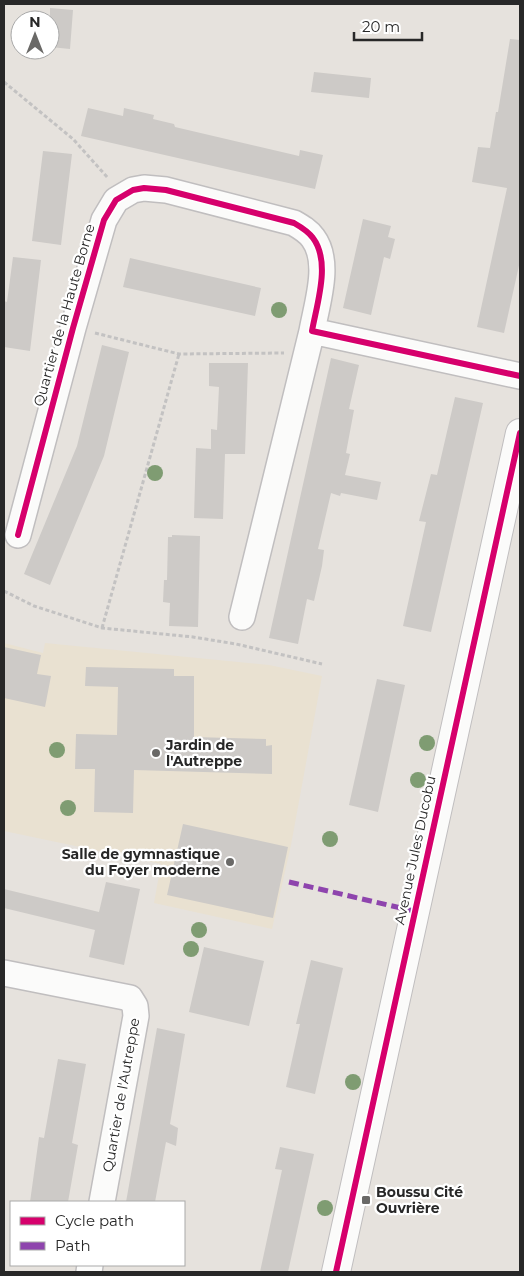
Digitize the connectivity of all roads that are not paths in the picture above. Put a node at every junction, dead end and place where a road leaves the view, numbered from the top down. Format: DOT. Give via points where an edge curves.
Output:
graph roads {
  1 [pos="309,342"];
  2 [pos="520,376"];
  3 [pos="520,433"];
  4 [pos="18,535"];
  5 [pos="242,616"];
  6 [pos="4,973"];
  7 [pos="102,1201"];
  8 [pos="336,1272"];
  1 -- 2 [label="street"];
  1 -- 4 [label="street, Quartier de la Haute Borne" via="322,256 306,230 294,223 166,190 133,190 116,200 104,220"];
  1 -- 5 [label="street, Quartier de la Haute Borne"];
  3 -- 8 [label="street, Avenue Jules Ducobu"];
  6 -- 7 [label="street, Quartier de l'Autreppe" via="130,998 135,1006 136,1016"];
}
